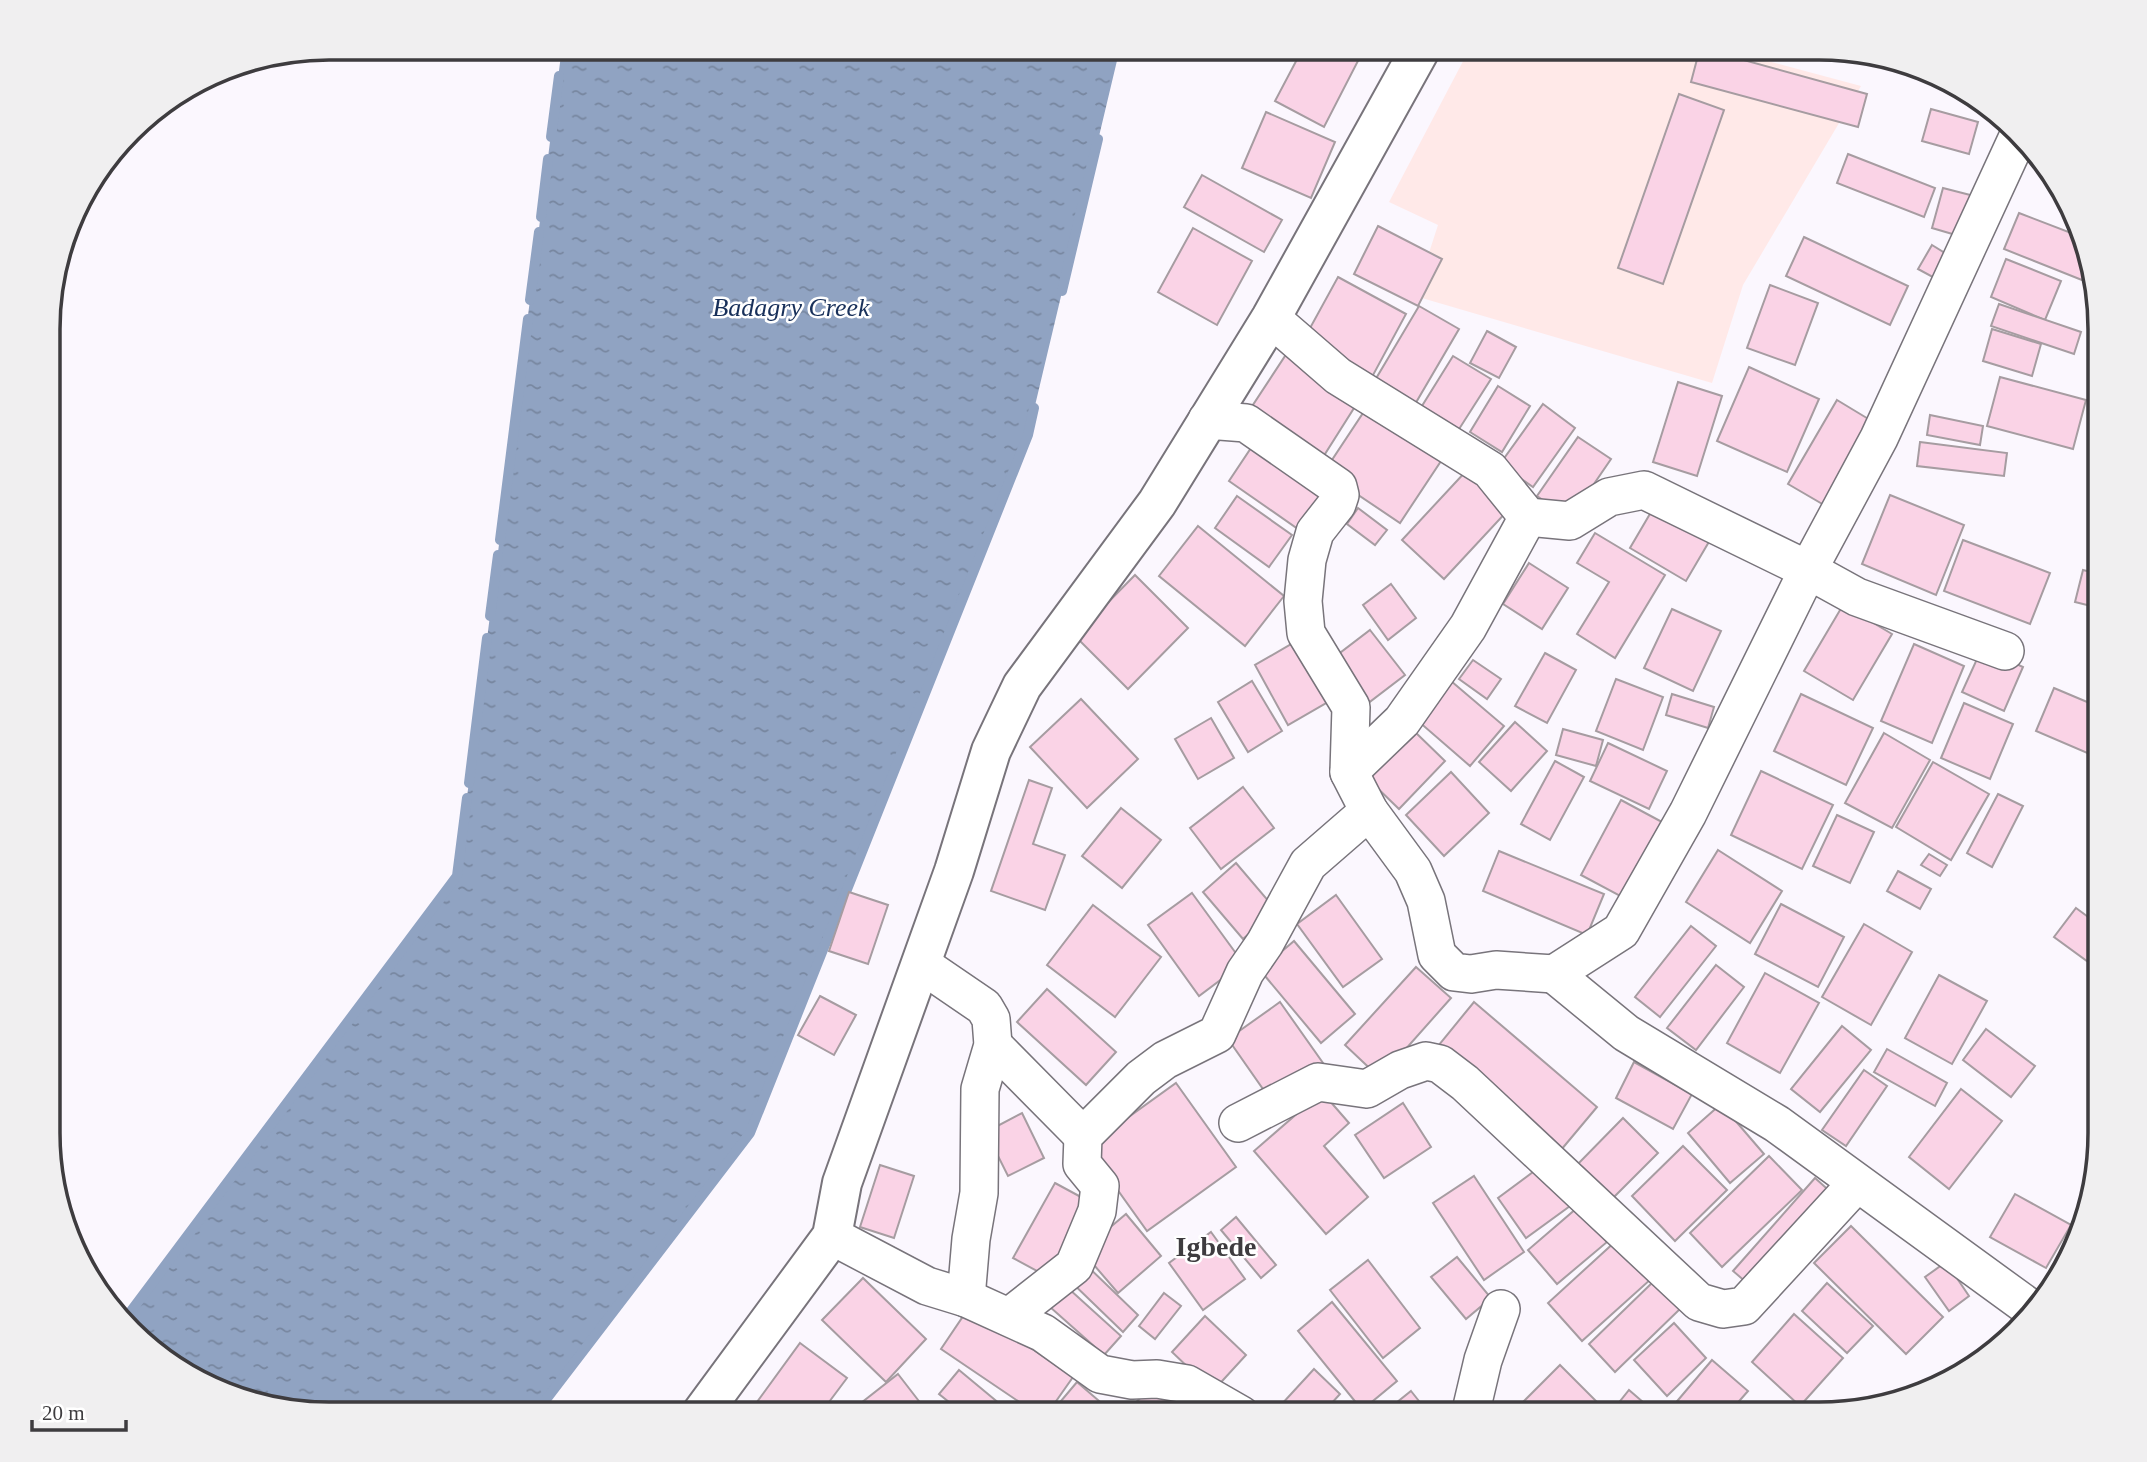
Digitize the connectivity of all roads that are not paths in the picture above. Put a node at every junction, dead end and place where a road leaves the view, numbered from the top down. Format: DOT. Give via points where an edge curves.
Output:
graph roads {
  1 [pos="1414,60"];
  2 [pos="2015,144"];
  3 [pos="1271,318"];
  4 [pos="1207,420"];
  5 [pos="1528,517"];
  6 [pos="1808,570"];
  7 [pos="2005,651"];
  8 [pos="1349,772"];
  9 [pos="1369,811"];
  10 [pos="921,964"];
  11 [pos="1554,974"];
  12 [pos="993,1045"];
  13 [pos="1238,1122"];
  14 [pos="1083,1136"];
  15 [pos="1857,1183"];
  16 [pos="832,1236"];
  17 [pos="967,1297"];
  18 [pos="2026,1305"];
  19 [pos="1501,1309"];
  20 [pos="1009,1317"];
  21 [pos="713,1402"];
  22 [pos="1218,1402"];
  23 [pos="1473,1402"];
  1 -- 3 [label="street"];
  2 -- 6 [label="street" via="1879,438"];
  3 -- 4 [label="street"];
  3 -- 5 [label="street" via="1338,376 1490,470"];
  4 -- 8 [label="street" via="1246,423 1338,487 1337,504 1315,532 1303,601 1306,633 1351,707"];
  4 -- 10 [label="street" via="1157,503 1023,686 991,751"];
  5 -- 6 [label="street" via="1570,521 1609,497 1644,490"];
  5 -- 8 [label="street" via="1468,627 1402,721"];
  6 -- 7 [label="street" via="1857,597"];
  6 -- 11 [label="street" via="1688,813 1622,931"];
  8 -- 9 [label="street"];
  9 -- 11 [label="street" via="1413,871 1426,901 1437,956 1454,972"];
  9 -- 14 [label="street" via="1308,864 1245,972 1217,1034 1165,1060 1141,1078"];
  10 -- 12 [label="street" via="984,1007 991,1019"];
  10 -- 16 [label="street" via="842,1183"];
  11 -- 15 [label="street" via="1626,1033 1777,1124"];
  12 -- 14 [label="street"];
  12 -- 17 [label="street" via="980,1089 979,1193"];
  13 -- 15 [label="street" via="1318,1082 1367,1089 1426,1061 1440,1064 1699,1302 1723,1310 1744,1306"];
  14 -- 20 [label="street" via="1082,1164 1100,1186 1097,1211 1074,1266"];
  15 -- 18 [label="street"];
  16 -- 17 [label="street" via="927,1286"];
  16 -- 21 [label="street"];
  17 -- 20 [label="street"];
  19 -- 23 [label="street"];
  20 -- 22 [label="street" via="1044,1333 1100,1374 1187,1384"];
}
